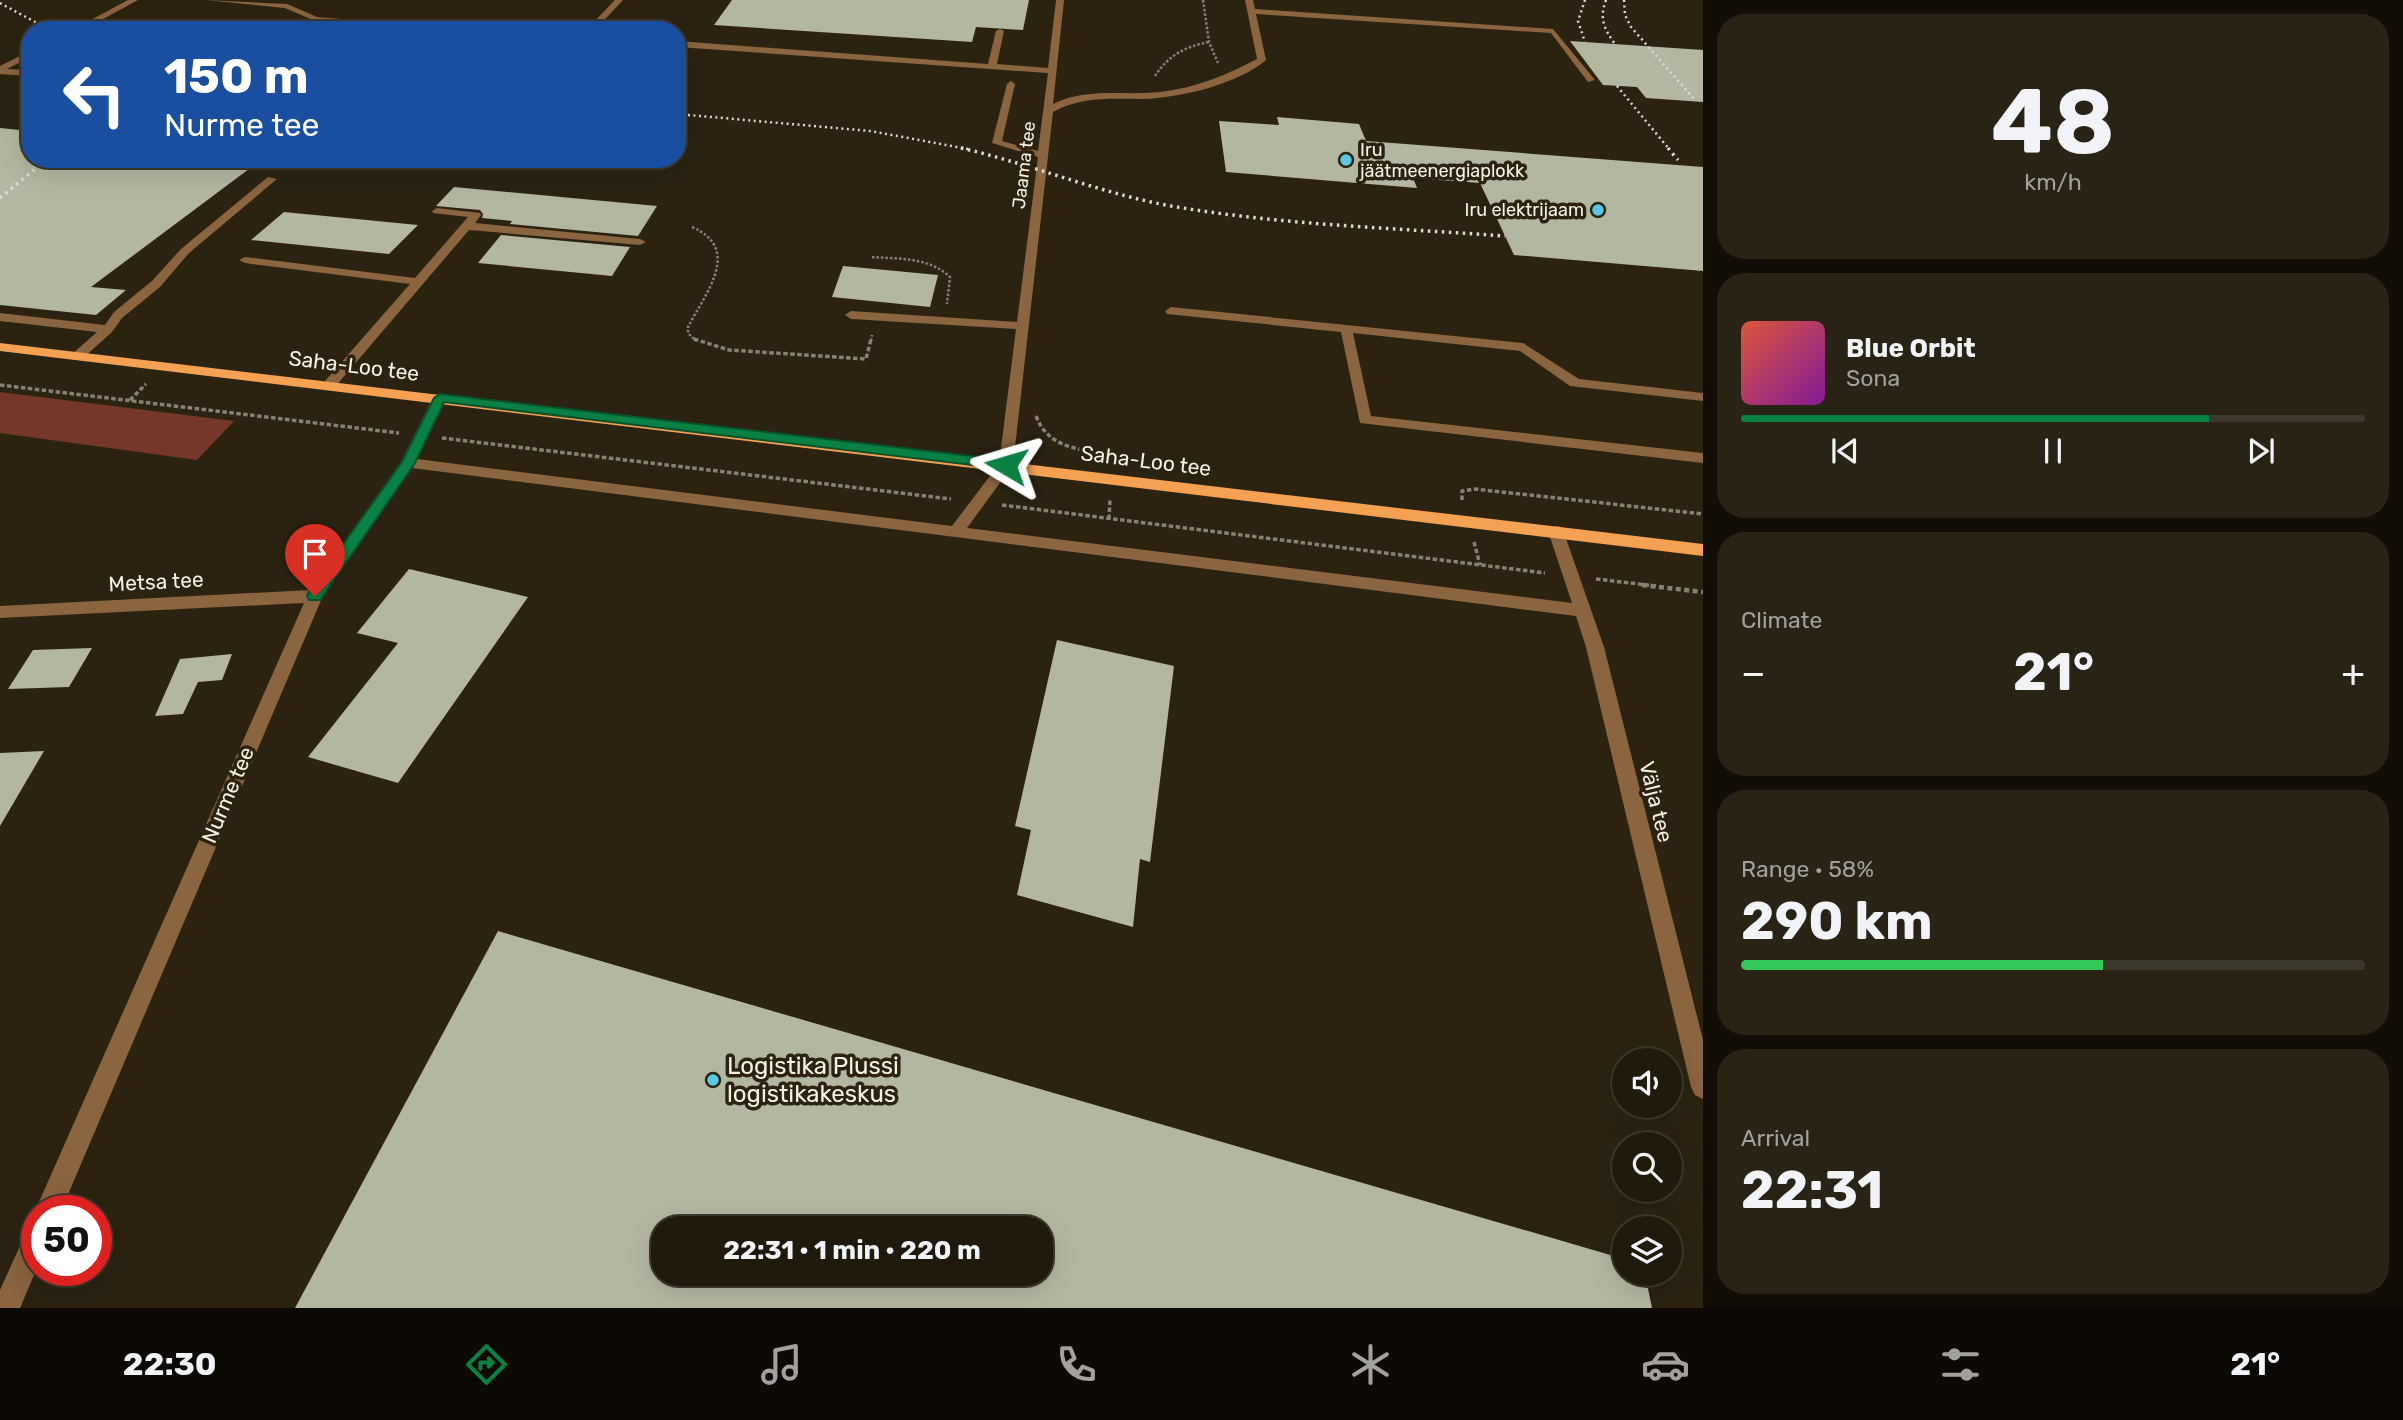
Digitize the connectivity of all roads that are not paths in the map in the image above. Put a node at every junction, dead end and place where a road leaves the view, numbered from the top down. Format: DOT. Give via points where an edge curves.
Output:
graph roads {
  1 [pos="134,0"];
  2 [pos="209,0"];
  3 [pos="619,0"];
  4 [pos="1060,0"];
  5 [pos="1250,6"];
  6 [pos="93,21"];
  7 [pos="343,21"];
  8 [pos="599,21"];
  9 [pos="1000,31"];
  10 [pos="686,45"];
  11 [pos="21,59"];
  12 [pos="992,67"];
  13 [pos="0,70"];
  14 [pos="1052,71"];
  15 [pos="21,72"];
  16 [pos="1591,80"];
  17 [pos="1011,84"];
  18 [pos="1048,111"];
  19 [pos="1043,155"];
  20 [pos="272,178"];
  21 [pos="437,211"];
  22 [pos="467,226"];
  23 [pos="640,242"];
  24 [pos="245,260"];
  25 [pos="418,282"];
  26 [pos="1171,311"];
  27 [pos="851,315"];
  28 [pos="0,317"];
  29 [pos="1023,326"];
  30 [pos="1346,328"];
  31 [pos="108,329"];
  32 [pos="0,346"];
  33 [pos="77,356"];
  34 [pos="330,384"];
  35 [pos="1703,397"];
  36 [pos="440,398"];
  37 [pos="1703,458"];
  38 [pos="408,463"];
  39 [pos="1006,465"];
  40 [pos="957,530"];
  41 [pos="1556,531"];
  42 [pos="1703,550"];
  43 [pos="315,596"];
  44 [pos="1580,610"];
  45 [pos="2,614"];
  46 [pos="1703,1087"];
  47 [pos="55,1195"];
  48 [pos="21,1274"];
  49 [pos="6,1308"];
  1 -- 6 [label="street"];
  2 -- 7 [label="street" via="287,6 315,19"];
  3 -- 8 [label="street"];
  4 -- 14 [label="street"];
  5 -- 16 [label="street" via="1553,31"];
  5 -- 18 [label="street, Jaama tee" via="1262,60 1184,90 1088,96 1065,100"];
  9 -- 12 [label="street"];
  10 -- 12 [label="street"];
  11 -- 13 [label="street"];
  12 -- 14 [label="street"];
  13 -- 15 [label="street"];
  14 -- 18 [label="street"];
  17 -- 19 [label="street" via="997,143"];
  18 -- 19 [label="street, Jaama tee"];
  19 -- 29 [label="street, Jaama tee"];
  20 -- 31 [label="street" via="185,251"];
  21 -- 22 [label="street" via="476,215"];
  22 -- 23 [label="street"];
  22 -- 25 [label="street"];
  24 -- 25 [label="street"];
  25 -- 34 [label="street"];
  26 -- 30 [label="street"];
  27 -- 29 [label="street"];
  28 -- 31 [label="street"];
  29 -- 39 [label="street, Jaama tee"];
  30 -- 35 [label="street" via="1523,346 1575,383"];
  30 -- 37 [label="street" via="1365,420"];
  31 -- 33 [label="street"];
  32 -- 33 [label="main road, Saha-Loo tee"];
  33 -- 34 [label="main road, Saha-Loo tee"];
  34 -- 36 [label="main road, Saha-Loo tee"];
  36 -- 38 [label="street, Nurme tee"];
  36 -- 39 [label="main road, Saha-Loo tee"];
  38 -- 40 [label="street"];
  38 -- 43 [label="street, Nurme tee"];
  39 -- 40 [label="street"];
  39 -- 41 [label="main road, Saha-Loo tee"];
  40 -- 44 [label="street"];
  41 -- 42 [label="main road, Saha-Loo tee"];
  41 -- 44 [label="street, Välja tee"];
  43 -- 45 [label="street, Metsa tee"];
  43 -- 47 [label="street, Nurme tee"];
  44 -- 46 [label="street, Välja tee" via="1595,648"];
  48 -- 49 [label="street"];
}
